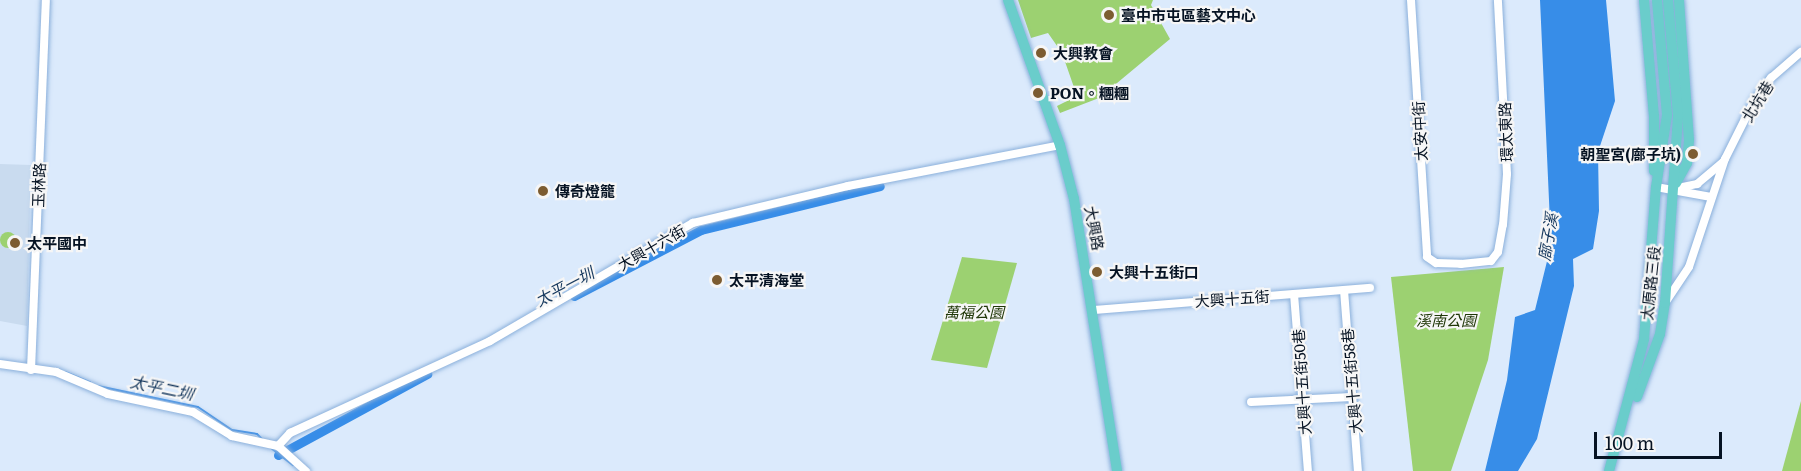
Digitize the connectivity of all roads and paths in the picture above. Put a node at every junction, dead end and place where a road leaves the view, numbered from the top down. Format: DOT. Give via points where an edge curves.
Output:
graph roads {
  1 [pos="46,0"];
  2 [pos="1008,0"];
  3 [pos="1411,0"];
  4 [pos="1498,0"];
  5 [pos="1644,0"];
  6 [pos="1657,0"];
  7 [pos="1668,0"];
  8 [pos="1679,0"];
  9 [pos="1801,52"];
  10 [pos="1060,145"];
  11 [pos="1725,159"];
  12 [pos="1656,187"];
  13 [pos="1673,189"];
  14 [pos="1711,197"];
  15 [pos="1491,261"];
  16 [pos="1370,288"];
  17 [pos="1344,290"];
  18 [pos="1294,294"];
  19 [pos="1665,303"];
  20 [pos="1095,310"];
  21 [pos="0,364"];
  22 [pos="31,370"];
  23 [pos="1353,397"];
  24 [pos="1303,399"];
  25 [pos="1251,402"];
  26 [pos="1617,444"];
  27 [pos="278,446"];
  28 [pos="306,471"];
  29 [pos="1118,471"];
  30 [pos="1308,471"];
  31 [pos="1358,471"];
  32 [pos="1609,471"];
  1 -- 22 [label="street, 玉林路"];
  2 -- 10 [label="main road, 大興路"];
  3 -- 15 [label="street, 太安中街" via="1425,246 1430,262"];
  4 -- 15 [label="street, 環太東路" via="1507,174 1498,252"];
  5 -- 12 [label="main road, 太原路三段"];
  6 -- 12 [label="main road, 太原路三段" via="1667,115"];
  7 -- 13 [label="main road, 太原路三段" via="1678,115"];
  8 -- 13 [label="main road, 太原路三段" via="1689,140 1687,163"];
  9 -- 11 [label="street, 北坑巷" via="1771,78 1754,101"];
  10 -- 20 [label="main road, 大興路"];
  10 -- 27 [label="street, 大興十六街" via="848,186 693,223 490,340 290,433"];
  11 -- 13 [label="street" via="1705,180"];
  11 -- 14 [label="street"];
  12 -- 13 [label="street"];
  12 -- 26 [label="main road, 太原路三段" via="1644,339"];
  13 -- 14 [label="street"];
  13 -- 19 [label="main road, 太原路三段"];
  14 -- 19 [label="street" via="1689,267"];
  16 -- 17 [label="street, 大興十五街"];
  17 -- 18 [label="street, 大興十五街"];
  17 -- 23 [label="street, 大興十五街58巷"];
  18 -- 20 [label="street, 大興十五街"];
  18 -- 24 [label="street, 大興十五街50巷"];
  19 -- 26 [label="main road, 太原路三段" via="1660,334"];
  20 -- 29 [label="main road, 大興路"];
  21 -- 22 [label="street"];
  22 -- 27 [label="street" via="56,372 139,403 193,412 232,436"];
  23 -- 24 [label="street"];
  23 -- 31 [label="street, 大興十五街58巷"];
  24 -- 25 [label="street"];
  24 -- 30 [label="street, 大興十五街50巷"];
  26 -- 32 [label="main road, 太原路三段"];
  27 -- 28 [label="street"];
}
